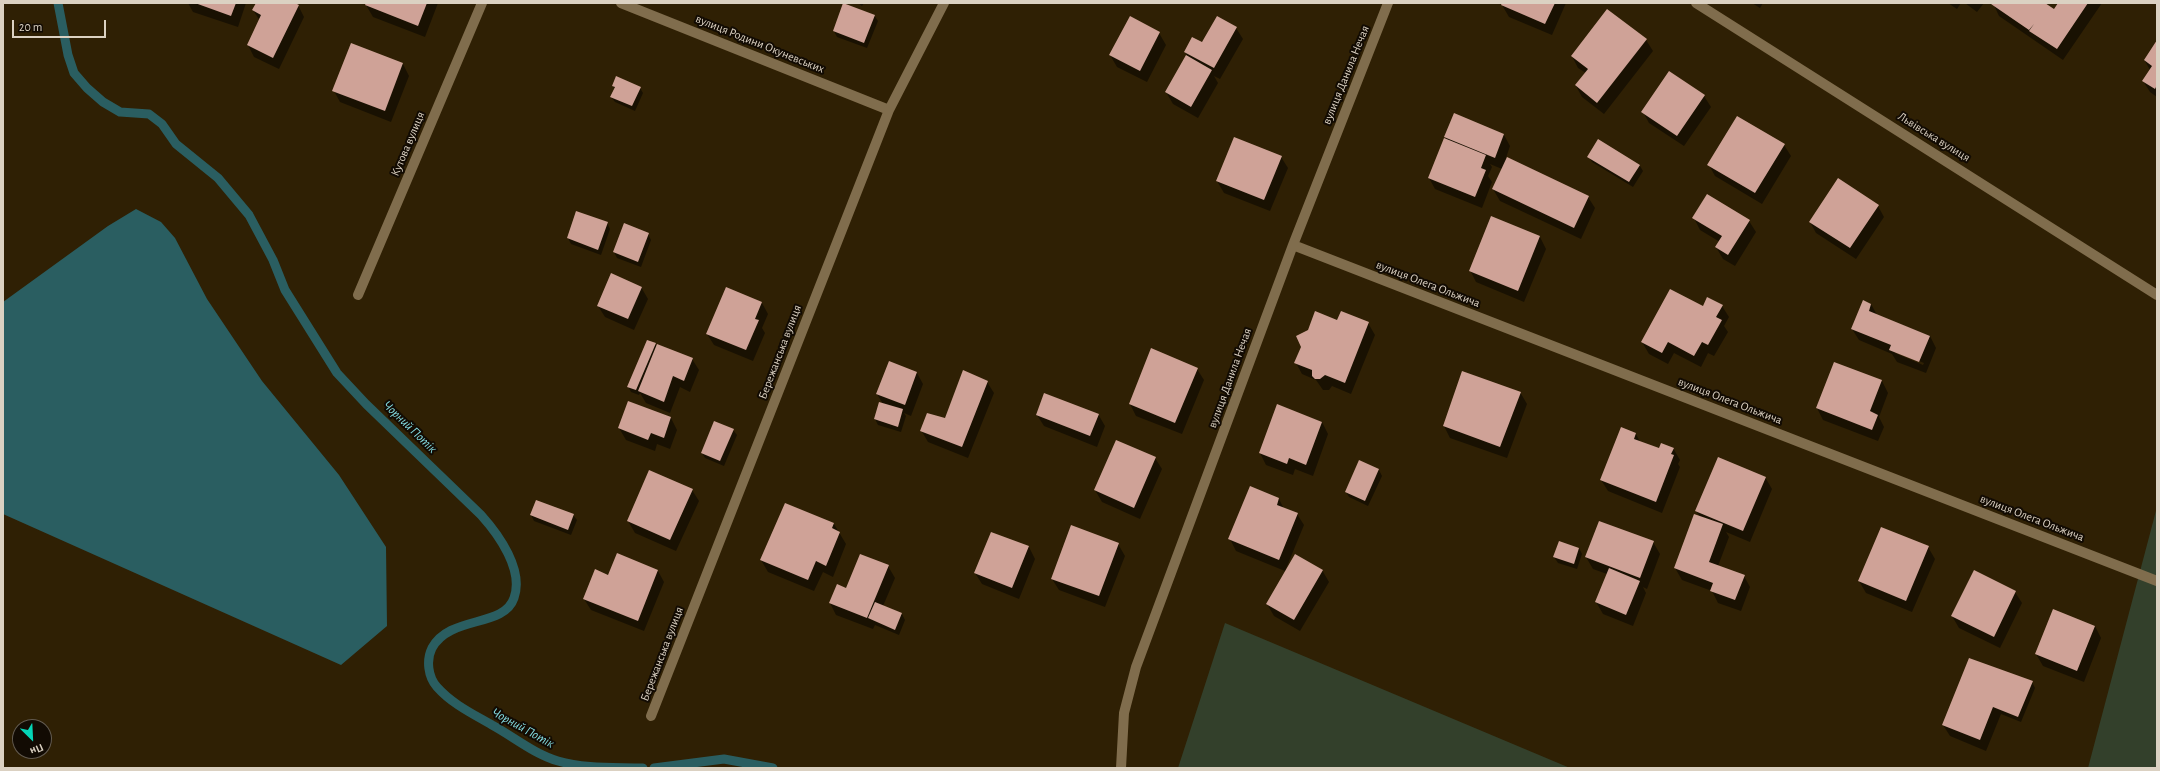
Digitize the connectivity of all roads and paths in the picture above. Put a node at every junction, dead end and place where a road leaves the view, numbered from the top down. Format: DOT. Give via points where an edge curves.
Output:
graph roads {
  1 [pos="482,3"];
  2 [pos="620,3"];
  3 [pos="944,3"];
  4 [pos="1388,3"];
  5 [pos="1696,3"];
  6 [pos="889,110"];
  7 [pos="1293,245"];
  8 [pos="2157,294"];
  9 [pos="358,295"];
  10 [pos="2157,581"];
  11 [pos="651,716"];
  12 [pos="1121,768"];
  1 -- 9 [label="street, Кутова вулиця"];
  2 -- 6 [label="street, вулиця Родини Окуневських"];
  3 -- 6 [label="street, Бережанська вулиця"];
  4 -- 7 [label="street, вулиця Данила Нечая"];
  5 -- 8 [label="street, Львівська вулиця"];
  6 -- 11 [label="street, Бережанська вулиця"];
  7 -- 10 [label="street, вулиця Олега Ольжича"];
  7 -- 12 [label="street, вулиця Данила Нечая" via="1136,667 1124,713"];
}
